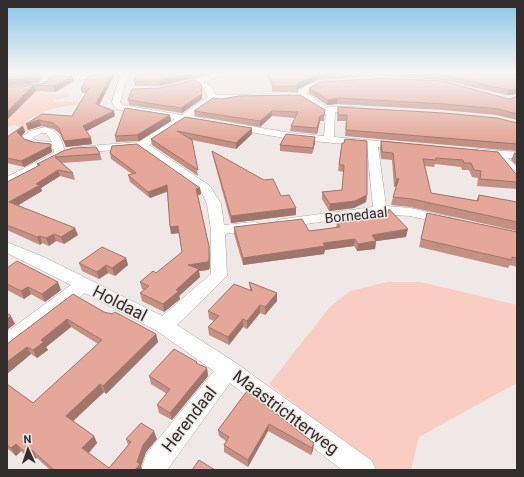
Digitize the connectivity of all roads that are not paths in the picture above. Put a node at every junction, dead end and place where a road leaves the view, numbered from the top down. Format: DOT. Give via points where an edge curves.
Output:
graph roads {
  1 [pos="120,95"];
  2 [pos="212,95"];
  3 [pos="298,95"];
  4 [pos="302,95"];
  5 [pos="286,96"];
  6 [pos="256,97"];
  7 [pos="213,98"];
  8 [pos="328,109"];
  9 [pos="368,110"];
  10 [pos="183,118"];
  11 [pos="329,140"];
  12 [pos="372,144"];
  13 [pos="141,145"];
  14 [pos="412,147"];
  15 [pos="467,151"];
  16 [pos="499,153"];
  17 [pos="517,155"];
  18 [pos="517,176"];
  19 [pos="7,182"];
  20 [pos="380,210"];
  21 [pos="456,222"];
  22 [pos="218,230"];
  23 [pos="7,247"];
  24 [pos="84,285"];
  25 [pos="164,326"];
  26 [pos="7,343"];
  27 [pos="228,369"];
  28 [pos="154,470"];
  29 [pos="363,470"];
  1 -- 10 [label="street" via="116,103 119,107"];
  2 -- 7 [label="street"];
  3 -- 5 [label="street"];
  4 -- 8 [label="street"];
  6 -- 7 [label="street"];
  7 -- 10 [label="street"];
  8 -- 9 [label="street"];
  8 -- 11 [label="street" via="332,114"];
  10 -- 11 [label="street"];
  10 -- 13 [label="street"];
  11 -- 12 [label="street"];
  12 -- 14 [label="street"];
  12 -- 20 [label="street"];
  13 -- 19 [label="street" via="60,150"];
  13 -- 22 [label="street" via="206,189 214,204"];
  15 -- 16 [label="street"];
  16 -- 17 [label="street"];
  16 -- 18 [label="street"];
  20 -- 21 [label="street, Bornedaal" via="410,212"];
  20 -- 22 [label="street, Bornedaal"];
  22 -- 25 [label="street" via="219,276"];
  23 -- 24 [label="street, Holdaal"];
  24 -- 25 [label="street, Holdaal"];
  24 -- 26 [label="street"];
  25 -- 27 [label="street, Holdaal"];
  27 -- 28 [label="street, Herendaal" via="156,462"];
  27 -- 29 [label="street, Maastrichterweg"];
}
